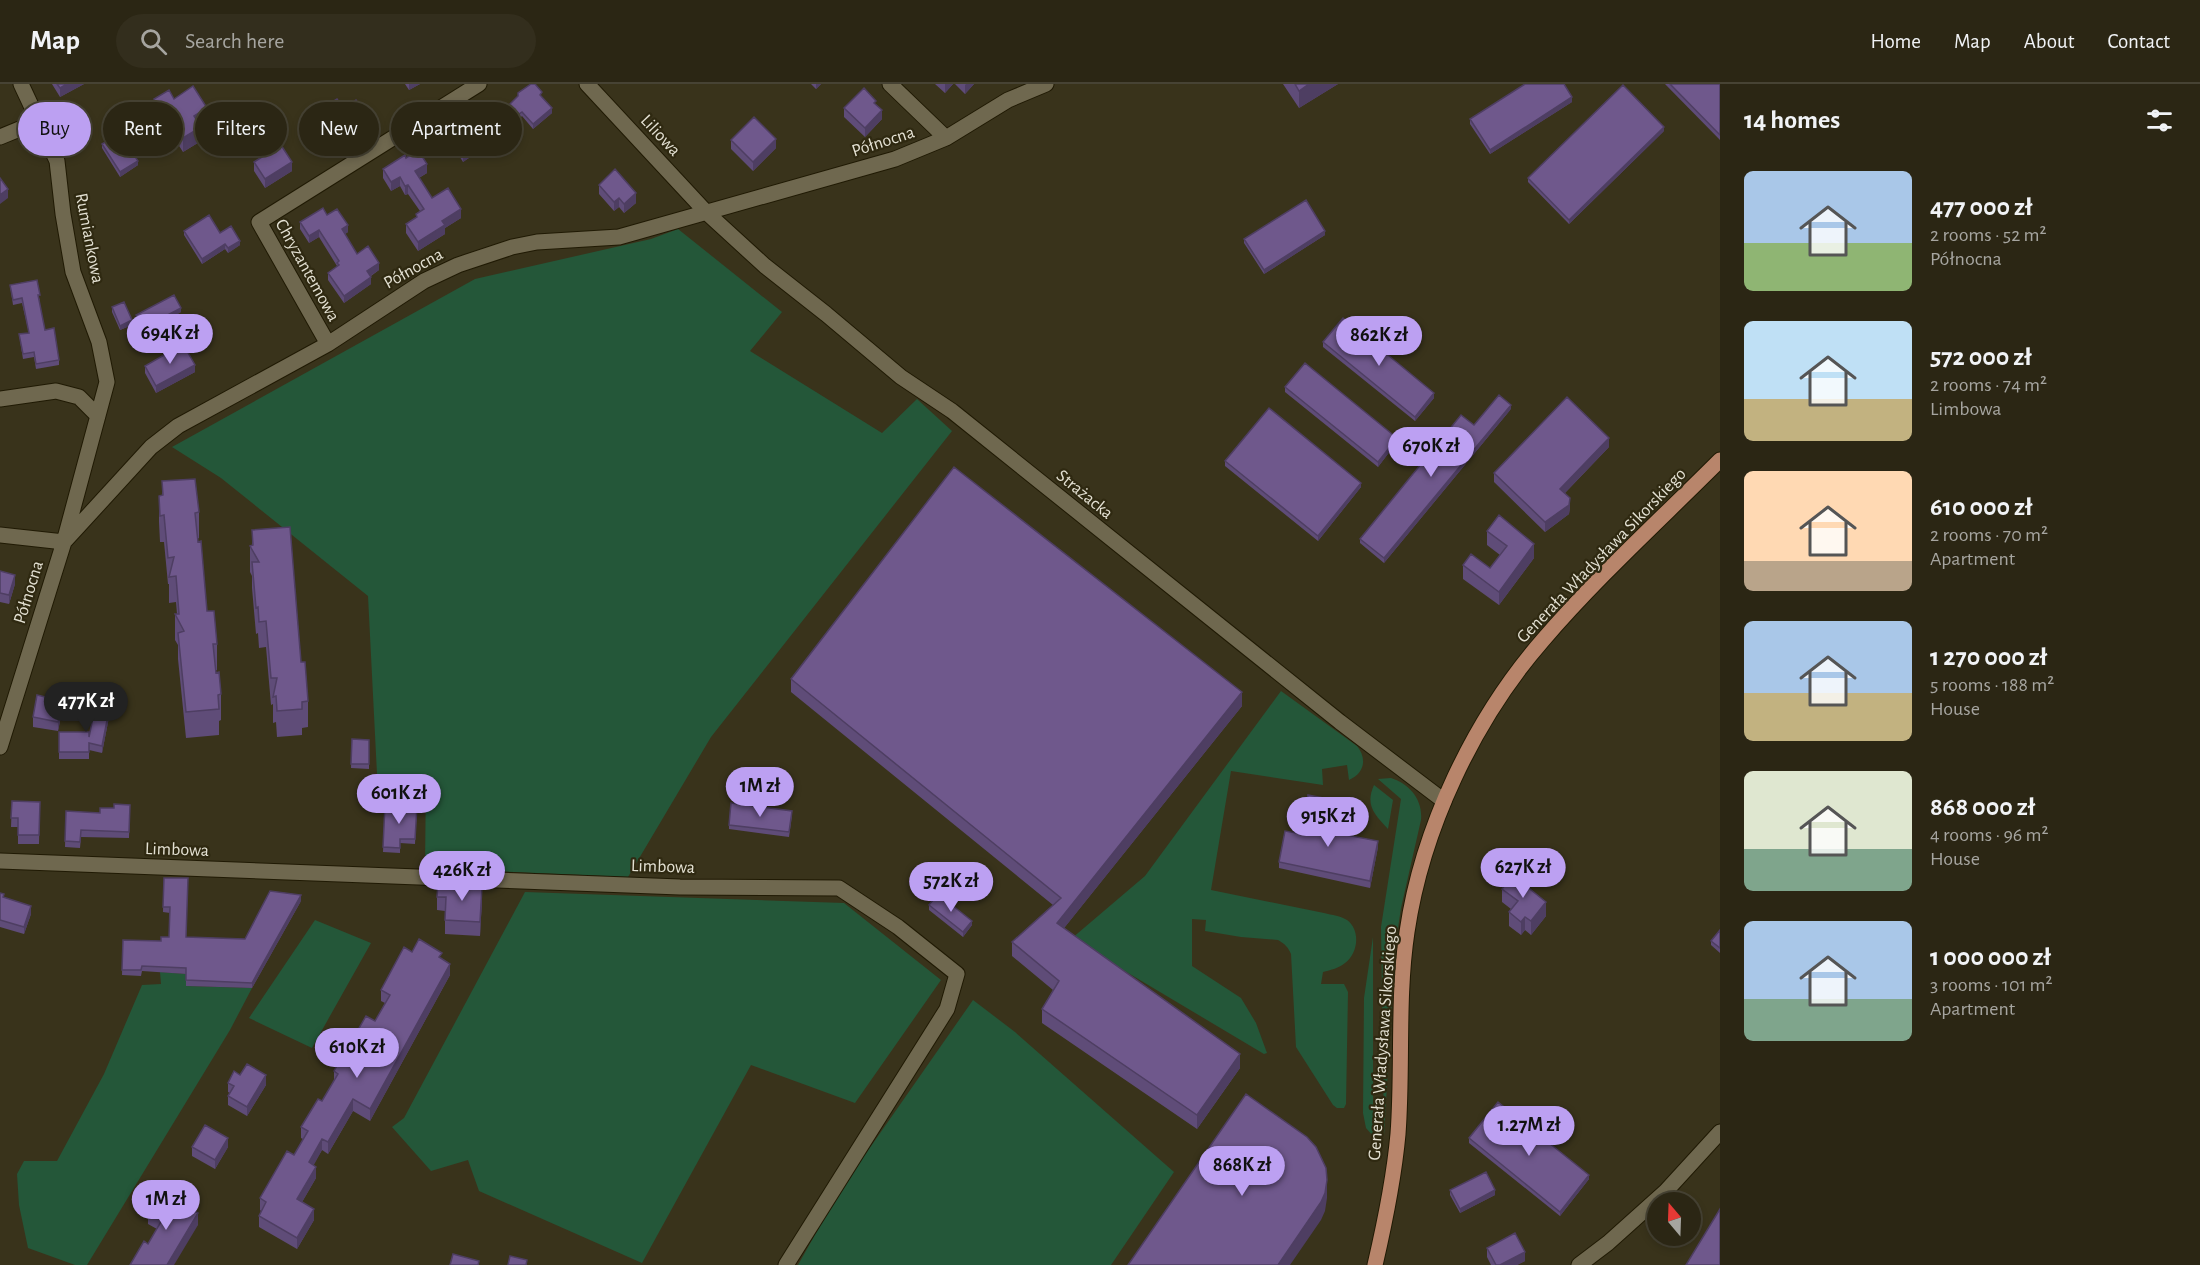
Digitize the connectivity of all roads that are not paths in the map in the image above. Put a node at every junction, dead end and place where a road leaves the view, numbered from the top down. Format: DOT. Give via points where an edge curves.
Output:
graph roads {
  1 [pos="21,84"];
  2 [pos="479,84"];
  3 [pos="587,84"];
  4 [pos="890,84"];
  5 [pos="1046,84"];
  6 [pos="30,102"];
  7 [pos="18,130"];
  8 [pos="0,137"];
  9 [pos="946,138"];
  10 [pos="55,156"];
  11 [pos="706,213"];
  12 [pos="328,344"];
  13 [pos="0,399"];
  14 [pos="98,416"];
  15 [pos="1720,460"];
  16 [pos="0,535"];
  17 [pos="64,542"];
  18 [pos="4,724"];
  19 [pos="0,747"];
  20 [pos="1444,801"];
  21 [pos="0,861"];
  22 [pos="1720,1132"];
  23 [pos="786,1265"];
  24 [pos="1375,1265"];
  25 [pos="1579,1265"];
  1 -- 6 [label="street, Rumiankowa"];
  2 -- 12 [label="street, Chryzantemowa" via="259,222"];
  3 -- 11 [label="street, Liliowa"];
  4 -- 9 [label="street"];
  5 -- 9 [label="street, Północna" via="1008,100"];
  7 -- 8 [label="street"];
  9 -- 11 [label="street, Północna" via="895,159"];
  10 -- 14 [label="street, Rumiankowa" via="73,272 99,342 107,382"];
  11 -- 12 [label="street, Północna" via="619,237 520,245 458,265 424,281"];
  11 -- 20 [label="street, Strażacka" via="901,377 952,411 1340,723"];
  12 -- 17 [label="street, Północna" via="178,426 151,447"];
  13 -- 14 [label="street" via="56,391 79,397"];
  14 -- 17 [label="street, Rumiankowa"];
  15 -- 20 [label="main road, Generała Władysława Sikorskiego" via="1541,641 1495,704"];
  16 -- 17 [label="street"];
  17 -- 18 [label="street, Północna"];
  18 -- 19 [label="street, Północna"];
  20 -- 24 [label="main road, Generała Władysława Sikorskiego" via="1416,884 1407,933 1398,1133"];
  21 -- 23 [label="street, Limbowa" via="680,887 839,888 898,927 957,974 947,1009"];
  22 -- 25 [label="street" via="1666,1191"];
}
